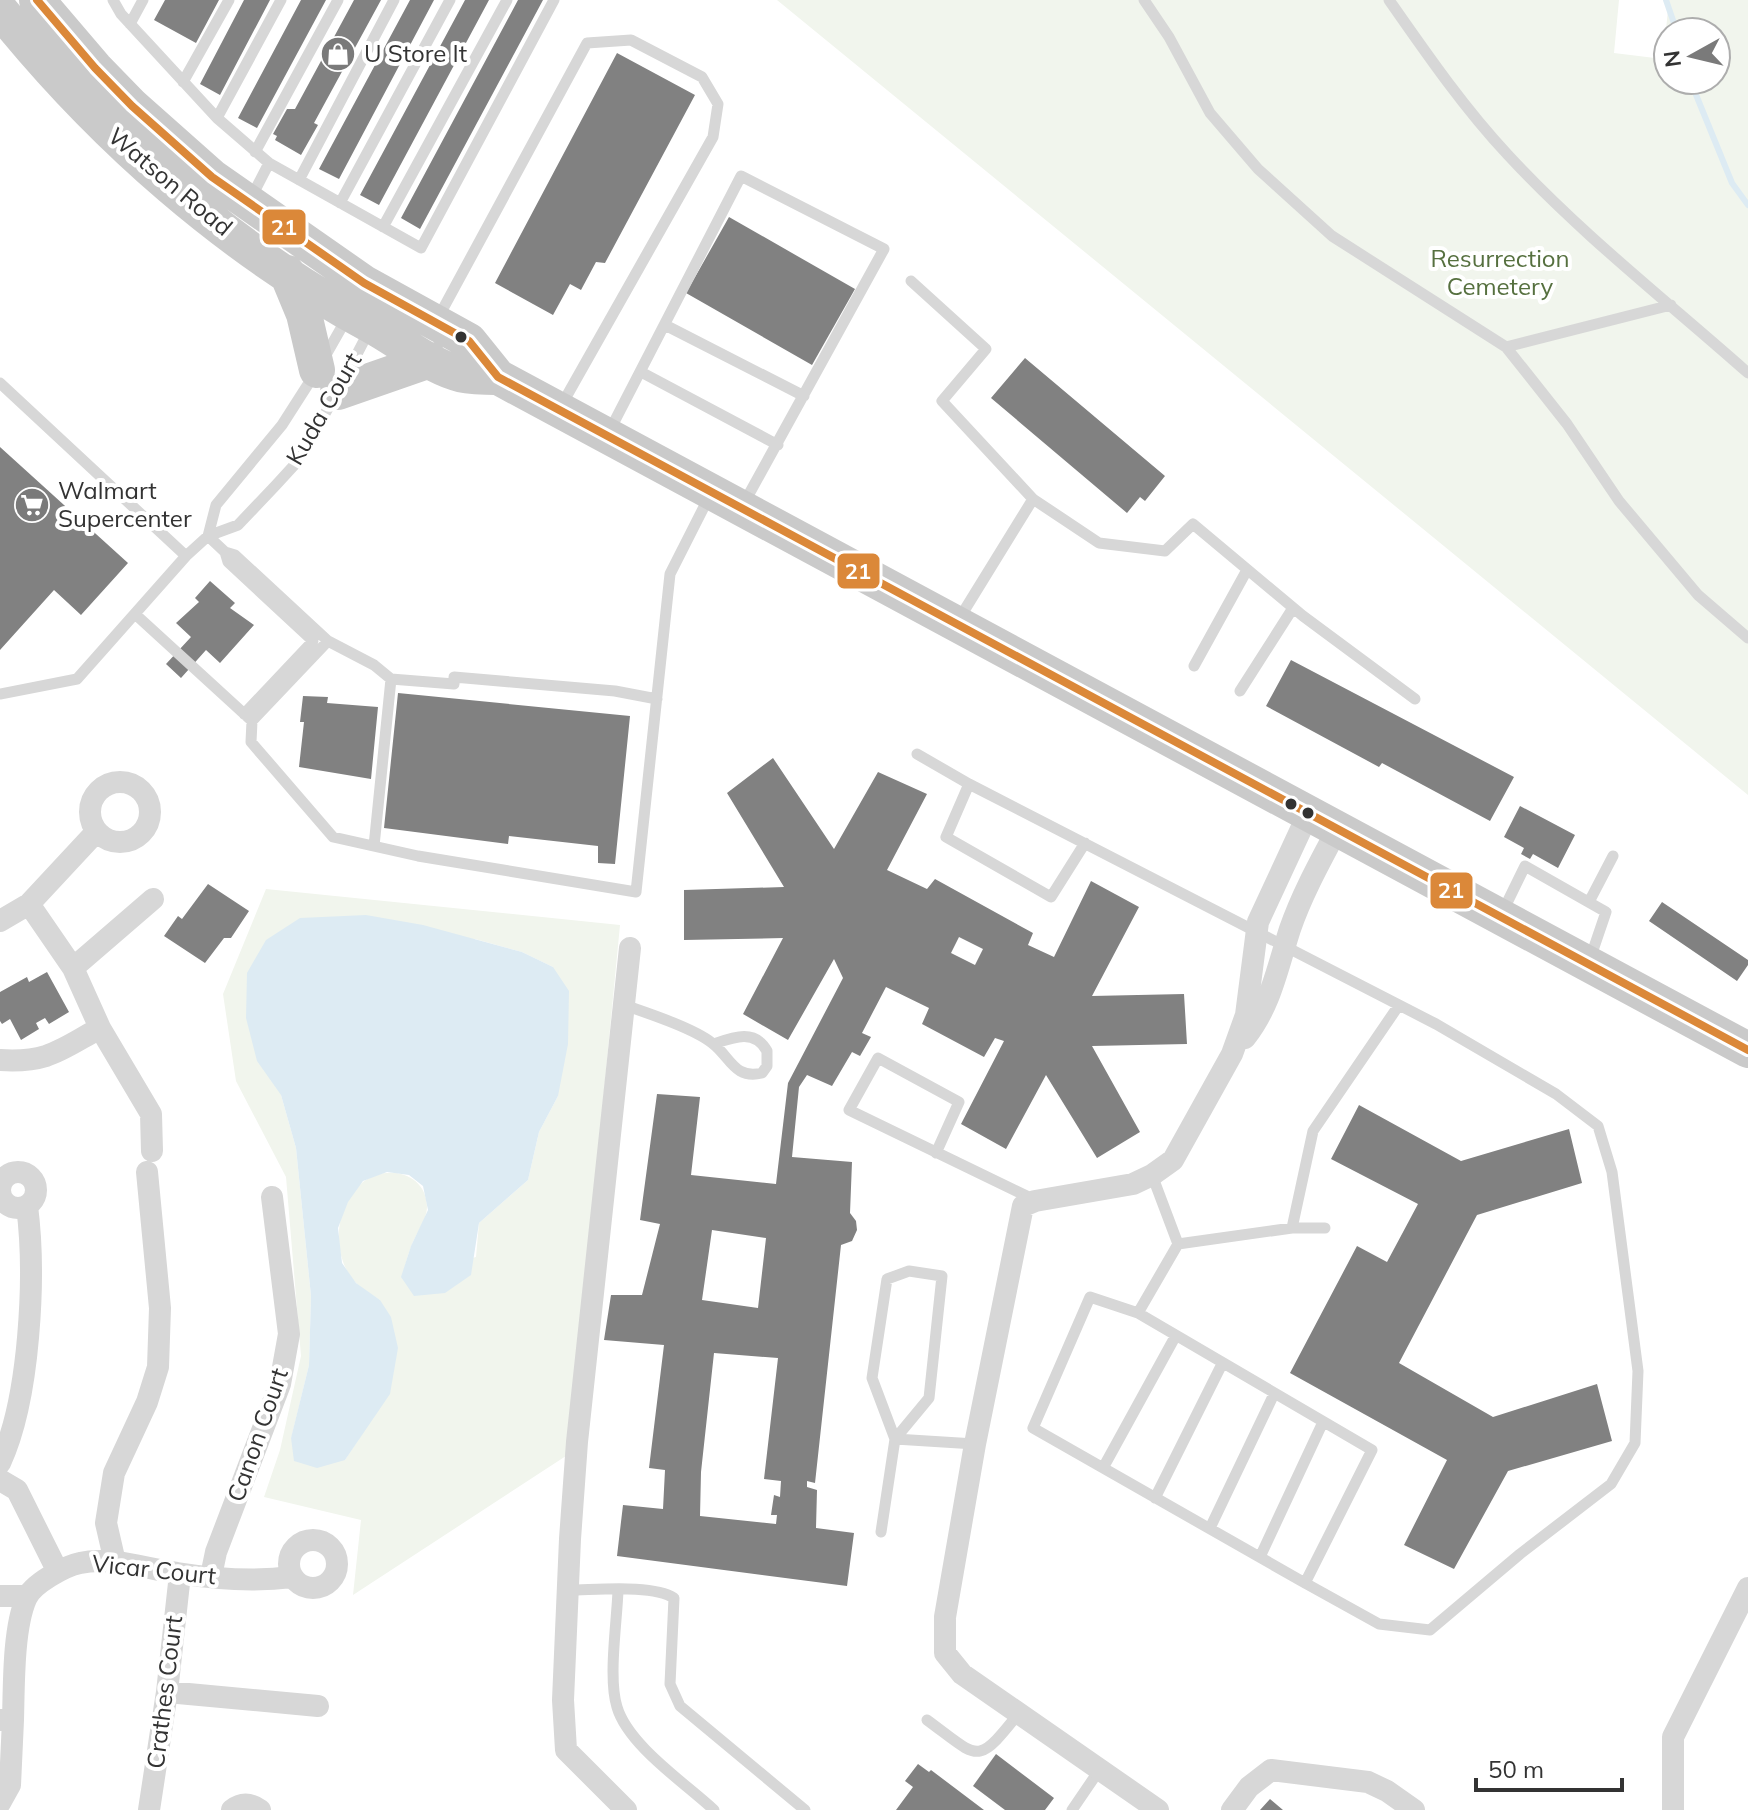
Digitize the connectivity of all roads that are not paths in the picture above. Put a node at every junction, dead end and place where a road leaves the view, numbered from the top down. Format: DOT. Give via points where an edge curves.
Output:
graph roads {
  1 [pos="37,0"];
  2 [pos="113,0"];
  3 [pos="143,0"];
  4 [pos="229,0"];
  5 [pos="281,0"];
  6 [pos="338,0"];
  7 [pos="394,0"];
  8 [pos="450,0"];
  9 [pos="507,0"];
  10 [pos="554,0"];
  11 [pos="1144,0"];
  12 [pos="1389,0"];
  13 [pos="0,10"];
  14 [pos="130,24"];
  15 [pos="183,82"];
  16 [pos="217,118"];
  17 [pos="255,152"];
  18 [pos="269,163"];
  19 [pos="299,180"];
  20 [pos="340,203"];
  21 [pos="247,204"];
  22 [pos="383,227"];
  23 [pos="287,273"];
  24 [pos="911,281"];
  25 [pos="368,305"];
  26 [pos="1671,305"];
  27 [pos="435,322"];
  28 [pos="665,325"];
  29 [pos="1506,347"];
  30 [pos="430,360"];
  31 [pos="641,372"];
  32 [pos="1748,373"];
  33 [pos="498,377"];
  34 [pos="328,381"];
  35 [pos="0,383"];
  36 [pos="804,396"];
  37 [pos="559,410"];
  38 [pos="608,436"];
  39 [pos="778,445"];
  40 [pos="1033,499"];
  41 [pos="726,501"];
  42 [pos="208,536"];
  43 [pos="225,552"];
  44 [pos="186,556"];
  45 [pos="1247,570"];
  46 [pos="1293,608"];
  47 [pos="135,614"];
  48 [pos="957,623"];
  49 [pos="1748,638"];
  50 [pos="328,641"];
  51 [pos="1194,666"];
  52 [pos="391,679"];
  53 [pos="1240,691"];
  54 [pos="0,694"];
  55 [pos="657,699"];
  56 [pos="1415,699"];
  57 [pos="248,718"];
  58 [pos="917,754"];
  59 [pos="969,784"];
  60 [pos="1324,820"];
  61 [pos="96,832"];
  62 [pos="1085,843"];
  63 [pos="374,846"];
  64 [pos="1613,856"];
  65 [pos="153,899"];
  66 [pos="1589,902"];
  67 [pos="29,904"];
  68 [pos="1500,915"];
  69 [pos="0,921"];
  70 [pos="1257,931"];
  71 [pos="1286,946"];
  72 [pos="630,948"];
  73 [pos="1589,964"];
  74 [pos="73,968"];
  75 [pos="624,1005"];
  76 [pos="1399,1005"];
  77 [pos="100,1028"];
  78 [pos="714,1044"];
  79 [pos="1748,1050"];
  80 [pos="1232,1054"];
  81 [pos="0,1060"];
  82 [pos="936,1153"];
  83 [pos="1152,1175"];
  84 [pos="272,1197"];
  85 [pos="1035,1201"];
  86 [pos="27,1206"];
  87 [pos="1292,1228"];
  88 [pos="1325,1228"];
  89 [pos="1178,1244"];
  90 [pos="1138,1313"];
  91 [pos="1175,1337"];
  92 [pos="1222,1364"];
  93 [pos="1274,1394"];
  94 [pos="1323,1422"];
  95 [pos="895,1439"];
  96 [pos="975,1444"];
  97 [pos="0,1463"];
  98 [pos="1103,1468"];
  99 [pos="0,1480"];
  100 [pos="1155,1498"];
  101 [pos="1210,1528"];
  102 [pos="881,1532"];
  103 [pos="1260,1557"];
  104 [pos="115,1562"];
  105 [pos="57,1570"];
  106 [pos="180,1574"];
  107 [pos="211,1576"];
  108 [pos="292,1577"];
  109 [pos="1305,1583"];
  110 [pos="1748,1588"];
  111 [pos="569,1590"];
  112 [pos="618,1590"];
  113 [pos="0,1596"];
  114 [pos="26,1596"];
  115 [pos="167,1692"];
  116 [pos="318,1706"];
  117 [pos="1019,1713"];
  118 [pos="6,1720"];
  119 [pos="927,1720"];
  120 [pos="1100,1769"];
  121 [pos="0,1803"];
  122 [pos="792,1806"];
  123 [pos="149,1810"];
  124 [pos="232,1810"];
  125 [pos="260,1810"];
  126 [pos="626,1810"];
  127 [pos="714,1810"];
  128 [pos="805,1810"];
  129 [pos="1072,1810"];
  130 [pos="1158,1810"];
  131 [pos="1232,1810"];
  132 [pos="1414,1810"];
  133 [pos="1673,1810"];
  1 -- 21 [label="main road, Watson Road" via="132,106"];
  2 -- 14 [label="lane"];
  3 -- 14 [label="lane"];
  4 -- 15 [label="lane"];
  5 -- 16 [label="lane"];
  6 -- 17 [label="lane"];
  7 -- 19 [label="lane"];
  8 -- 20 [label="lane"];
  9 -- 22 [label="lane"];
  10 -- 22 [label="lane" via="421,248"];
  11 -- 29 [label="lane" via="1210,113 1258,169 1332,236"];
  12 -- 26 [label="lane" via="1507,155"];
  13 -- 23 [label="main road, Watson Road" via="53,74 131,152"];
  14 -- 15 [label="lane"];
  15 -- 16 [label="lane"];
  16 -- 17 [label="lane"];
  17 -- 18 [label="lane"];
  18 -- 19 [label="lane"];
  18 -- 21 [label="lane"];
  19 -- 20 [label="lane"];
  20 -- 22 [label="lane"];
  21 -- 25 [label="main road, Watson Road"];
  23 -- 25 [label="main road, Watson Road"];
  23 -- 34 [label="main road"];
  24 -- 40 [label="lane" via="986,349 942,401"];
  25 -- 27 [label="main road, Watson Road"];
  25 -- 30 [label="main road, Watson Road"];
  25 -- 34 [label="lane, Kuda Court"];
  25 -- 34 [label="lane, Kuda Court"];
  26 -- 29 [label="lane"];
  26 -- 32 [label="lane"];
  27 -- 33 [label="main road, Watson Road" via="469,341"];
  27 -- 37 [label="lane" via="587,43 631,40 702,77 718,104 713,137"];
  28 -- 31 [label="lane"];
  28 -- 36 [label="lane"];
  28 -- 36 [label="lane" via="741,176 884,249"];
  29 -- 49 [label="lane" via="1619,501 1698,595"];
  30 -- 33 [label="main road, Watson Road" via="458,374"];
  30 -- 34 [label="main road"];
  31 -- 38 [label="lane"];
  31 -- 39 [label="lane"];
  33 -- 37 [label="main road, Watson Road"];
  34 -- 42 [label="lane, Kuda Court" via="282,425 216,505"];
  34 -- 42 [label="lane, Kuda Court" via="298,461 238,525"];
  35 -- 44 [label="lane"];
  36 -- 39 [label="lane"];
  37 -- 38 [label="main road, Watson Road"];
  38 -- 41 [label="main road, Watson Road"];
  39 -- 41 [label="lane"];
  40 -- 45 [label="lane" via="1099,543 1165,551 1193,524"];
  40 -- 48 [label="lane"];
  41 -- 48 [label="main road, Watson Road"];
  41 -- 55 [label="lane" via="670,574"];
  42 -- 43 [label="lane"];
  42 -- 44 [label="lane, Kuda Court"];
  43 -- 50 [label="lane" via="235,555"];
  43 -- 57 [label="lane" via="228,562 313,641"];
  44 -- 47 [label="lane, Kuda Court"];
  45 -- 46 [label="lane"];
  45 -- 51 [label="lane"];
  46 -- 53 [label="lane"];
  46 -- 56 [label="lane"];
  47 -- 54 [label="lane, Kuda Court" via="77,679"];
  47 -- 57 [label="lane"];
  48 -- 60 [label="main road, Watson Road"];
  50 -- 52 [label="lane"];
  50 -- 57 [label="lane"];
  52 -- 55 [label="lane" via="454,684 454,677"];
  52 -- 63 [label="lane"];
  55 -- 63 [label="lane" via="636,892"];
  57 -- 63 [label="lane" via="251,742 333,837"];
  58 -- 59 [label="lane"];
  59 -- 62 [label="lane"];
  59 -- 62 [label="lane" via="946,837 1051,897"];
  60 -- 68 [label="main road, Watson Road"];
  60 -- 70 [label="street"];
  60 -- 71 [label="street" via="1317,866"];
  61 -- 67 [label="street"];
  62 -- 70 [label="lane"];
  64 -- 66 [label="lane"];
  65 -- 74 [label="street"];
  66 -- 68 [label="lane" via="1525,866"];
  66 -- 73 [label="lane" via="1606,912"];
  67 -- 69 [label="street"];
  67 -- 74 [label="street"];
  68 -- 73 [label="main road, Watson Road"];
  70 -- 71 [label="lane"];
  70 -- 80 [label="street" via="1246,1015"];
  71 -- 76 [label="lane"];
  71 -- 80 [label="street" via="1260,1018"];
  72 -- 75 [label="street"];
  73 -- 79 [label="main road, Watson Road"];
  74 -- 77 [label="street"];
  75 -- 78 [label="lane"];
  75 -- 111 [label="street" via="577,1442"];
  76 -- 87 [label="lane" via="1313,1131"];
  76 -- 109 [label="lane" via="1556,1094 1598,1126 1612,1172 1638,1371 1635,1443 1611,1484 1430,1630 1379,1624"];
  77 -- 81 [label="street" via="49,1056 29,1062"];
  77 -- 104 [label="street" via="151,1114 160,1308 158,1367 114,1473 106,1523"];
  78 -- 78 [label="lane" via="745,1074 762,1073 767,1066 767,1051 757,1039 741,1036"];
  80 -- 83 [label="street" via="1173,1160"];
  82 -- 82 [label="lane" via="849,1110 878,1058 959,1102"];
  82 -- 85 [label="lane"];
  83 -- 85 [label="street" via="1133,1184"];
  83 -- 89 [label="lane"];
  84 -- 107 [label="street, Canon Court" via="289,1334 280,1384"];
  85 -- 96 [label="street" via="1023,1206"];
  86 -- 97 [label="street" via="30,1321 9,1443"];
  87 -- 88 [label="lane"];
  87 -- 89 [label="lane"];
  89 -- 90 [label="lane"];
  90 -- 91 [label="lane"];
  90 -- 98 [label="lane" via="1090,1297 1033,1428"];
  91 -- 92 [label="lane"];
  91 -- 98 [label="lane"];
  92 -- 93 [label="lane"];
  92 -- 100 [label="lane"];
  93 -- 94 [label="lane"];
  93 -- 101 [label="lane"];
  94 -- 103 [label="lane"];
  94 -- 109 [label="lane" via="1372,1450"];
  95 -- 95 [label="lane" via="872,1378 887,1279 909,1271 942,1276 929,1398"];
  95 -- 96 [label="lane"];
  95 -- 102 [label="lane"];
  96 -- 117 [label="street" via="945,1617 945,1653 962,1674"];
  98 -- 100 [label="lane"];
  99 -- 105 [label="street" via="17,1490"];
  100 -- 101 [label="lane"];
  101 -- 103 [label="lane"];
  103 -- 109 [label="lane"];
  104 -- 105 [label="street, Vicar Court" via="82,1562"];
  104 -- 106 [label="street, Vicar Court"];
  105 -- 114 [label="street, Vicar Court"];
  106 -- 107 [label="street, Vicar Court"];
  106 -- 115 [label="street, Crathes Court"];
  107 -- 108 [label="street, Vicar Court" via="257,1581"];
  110 -- 133 [label="street" via="1673,1737"];
  111 -- 112 [label="lane"];
  111 -- 126 [label="street" via="566,1750"];
  112 -- 122 [label="lane" via="674,1598 670,1684 680,1706"];
  112 -- 127 [label="lane" via="617,1708 639,1744"];
  113 -- 114 [label="street"];
  114 -- 118 [label="street"];
  115 -- 116 [label="street"];
  115 -- 123 [label="street, Crathes Court"];
  117 -- 119 [label="lane" via="994,1745 978,1753"];
  117 -- 120 [label="street"];
  118 -- 121 [label="street" via="10,1785"];
  120 -- 129 [label="lane"];
  120 -- 130 [label="street"];
  122 -- 128 [label="lane"];
  124 -- 125 [label="street" via="244,1804"];
  131 -- 132 [label="street" via="1271,1770 1368,1782"];
}
